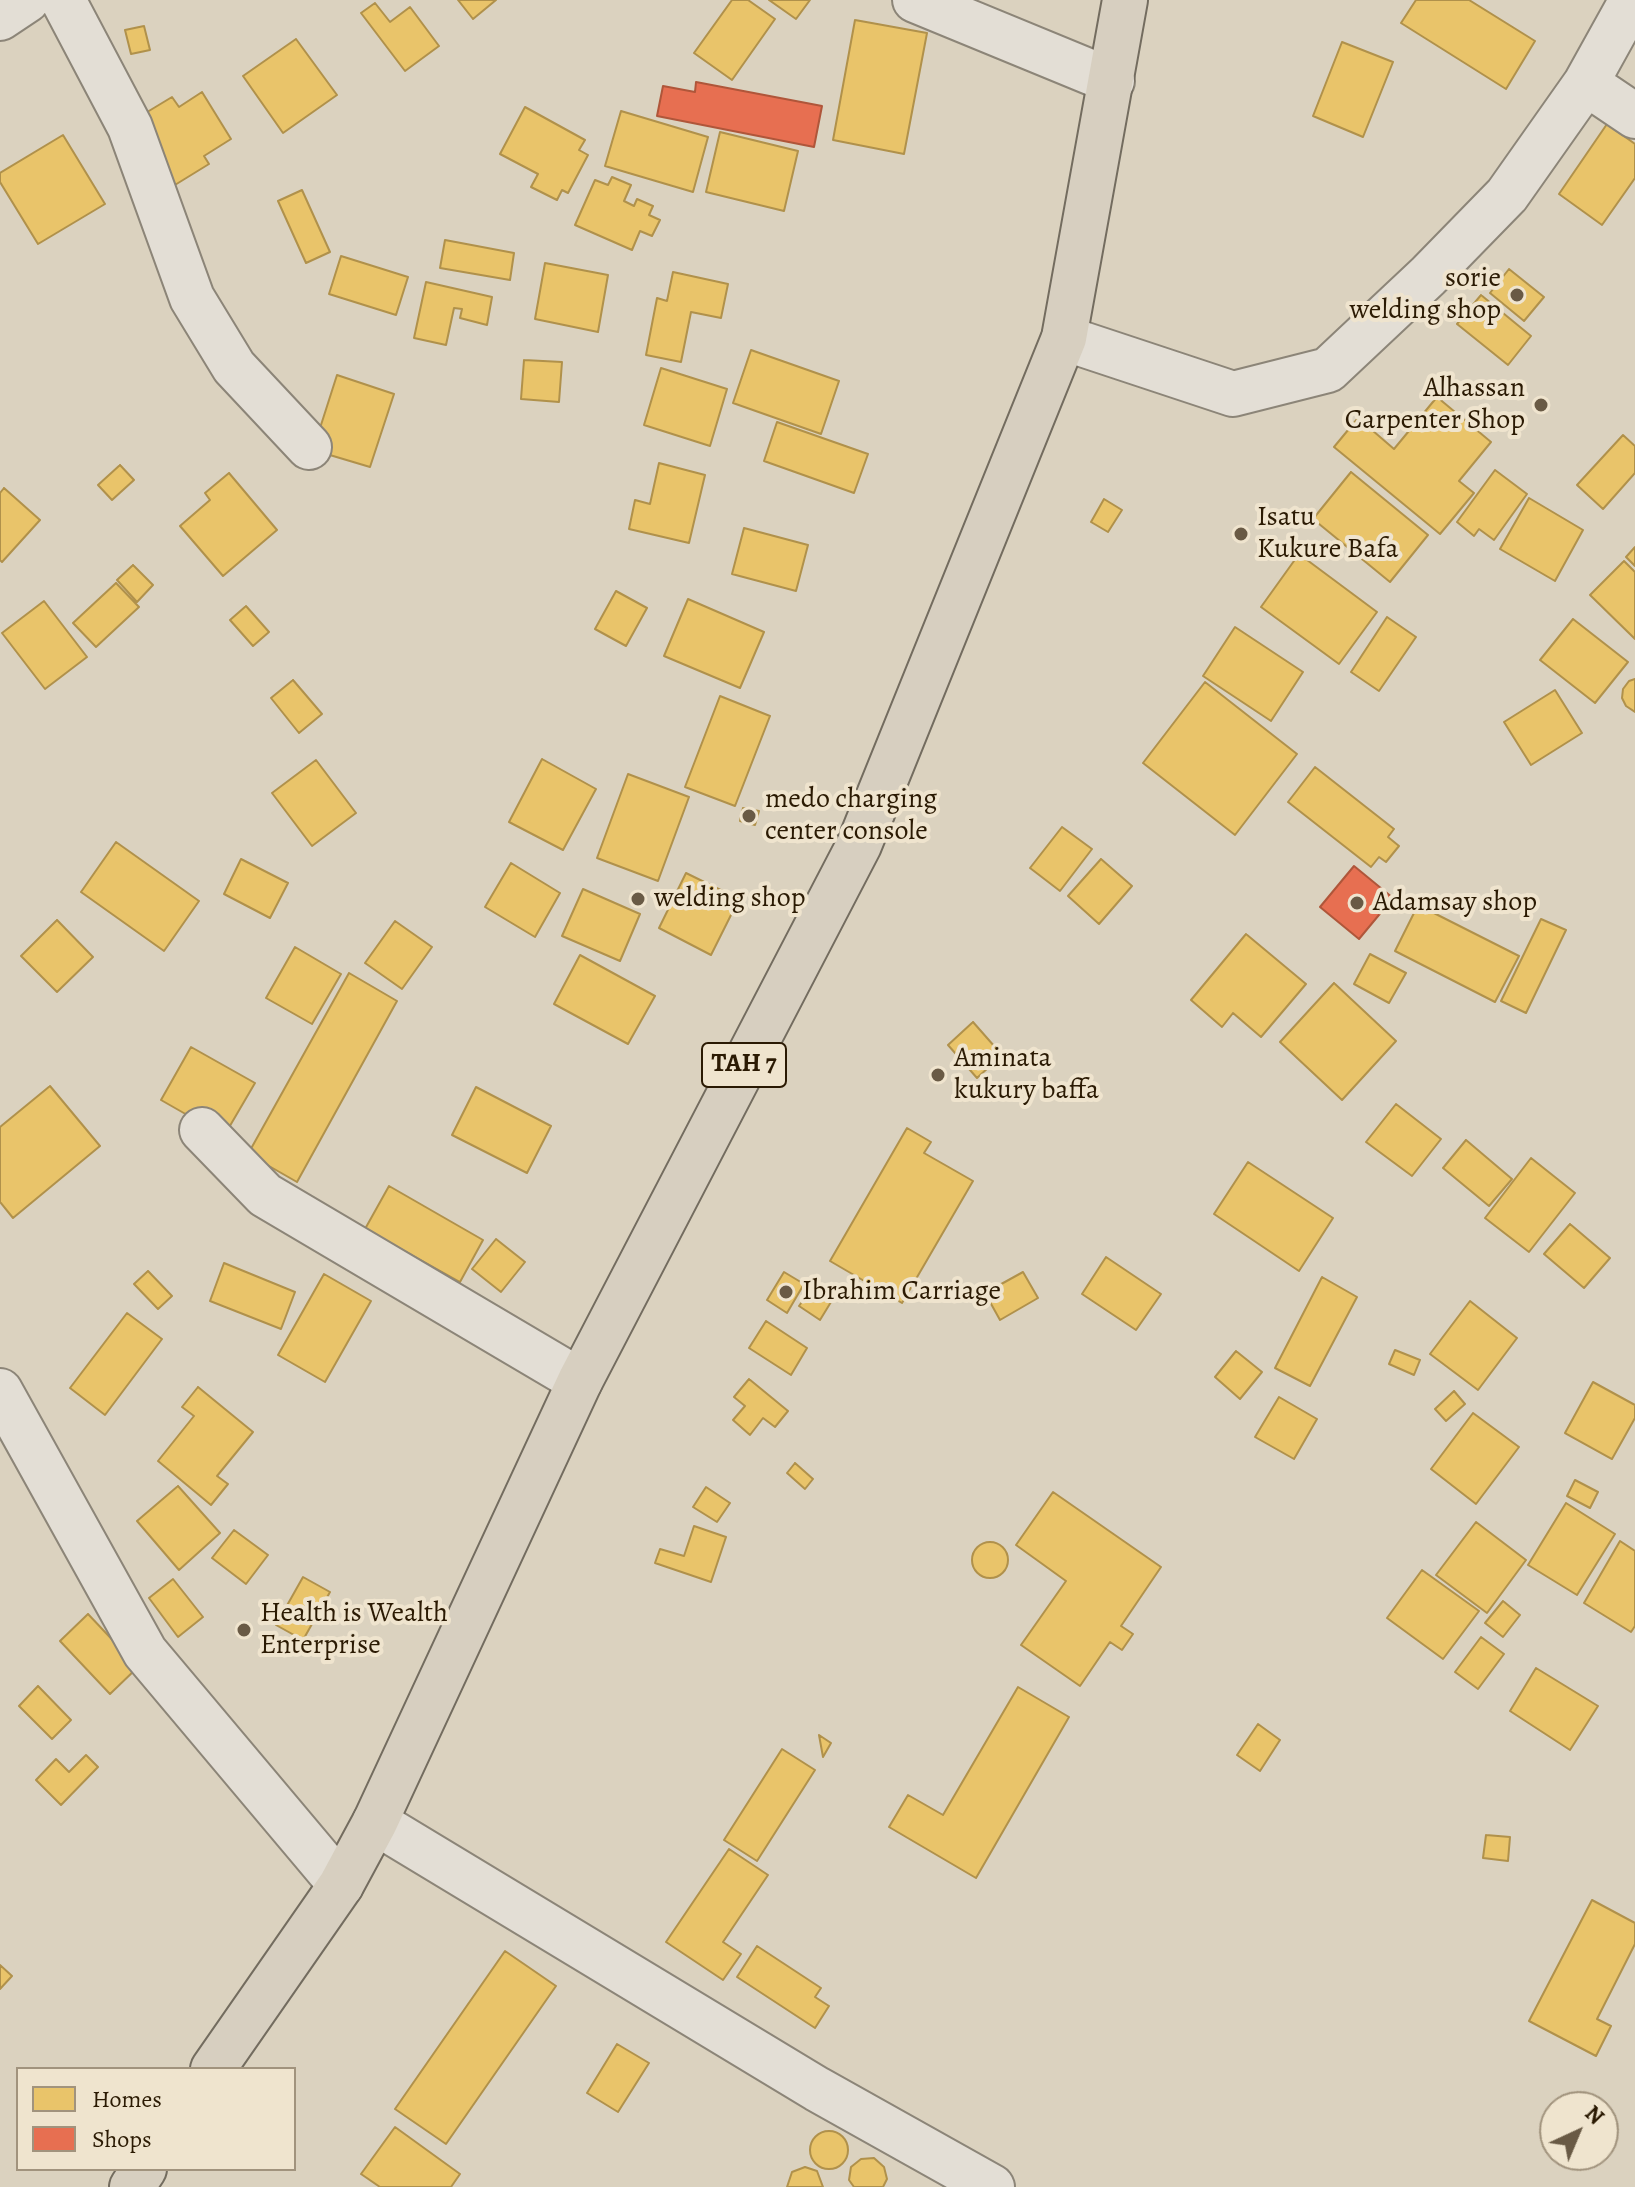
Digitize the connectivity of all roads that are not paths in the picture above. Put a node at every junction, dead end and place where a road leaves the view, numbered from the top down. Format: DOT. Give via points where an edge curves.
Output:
graph roads {
  1 [pos="27,0"];
  2 [pos="63,0"];
  3 [pos="915,0"];
  4 [pos="1125,0"];
  5 [pos="1632,0"];
  6 [pos="0,18"];
  7 [pos="1112,81"];
  8 [pos="1586,83"];
  9 [pos="1635,116"];
  10 [pos="1064,338"];
  11 [pos="309,447"];
  12 [pos="202,1130"];
  13 [pos="580,1381"];
  14 [pos="0,1391"];
  15 [pos="375,1822"];
  16 [pos="341,1885"];
  17 [pos="214,2067"];
  18 [pos="992,2187"];
  1 -- 6 [label="street"];
  2 -- 11 [label="street" via="130,127 192,298 234,367"];
  3 -- 7 [label="street"];
  4 -- 7 [label="highway, TAH 7"];
  5 -- 8 [label="street"];
  7 -- 10 [label="highway, TAH 7"];
  8 -- 9 [label="street"];
  8 -- 10 [label="street" via="1507,195 1328,370 1233,394"];
  10 -- 13 [label="highway, TAH 7" via="859,845"];
  12 -- 13 [label="street" via="265,1195"];
  13 -- 15 [label="highway, TAH 7"];
  14 -- 16 [label="street" via="145,1652"];
  15 -- 16 [label="highway, TAH 7"];
  15 -- 18 [label="street" via="817,2089"];
  16 -- 17 [label="highway, TAH 7"];
}
